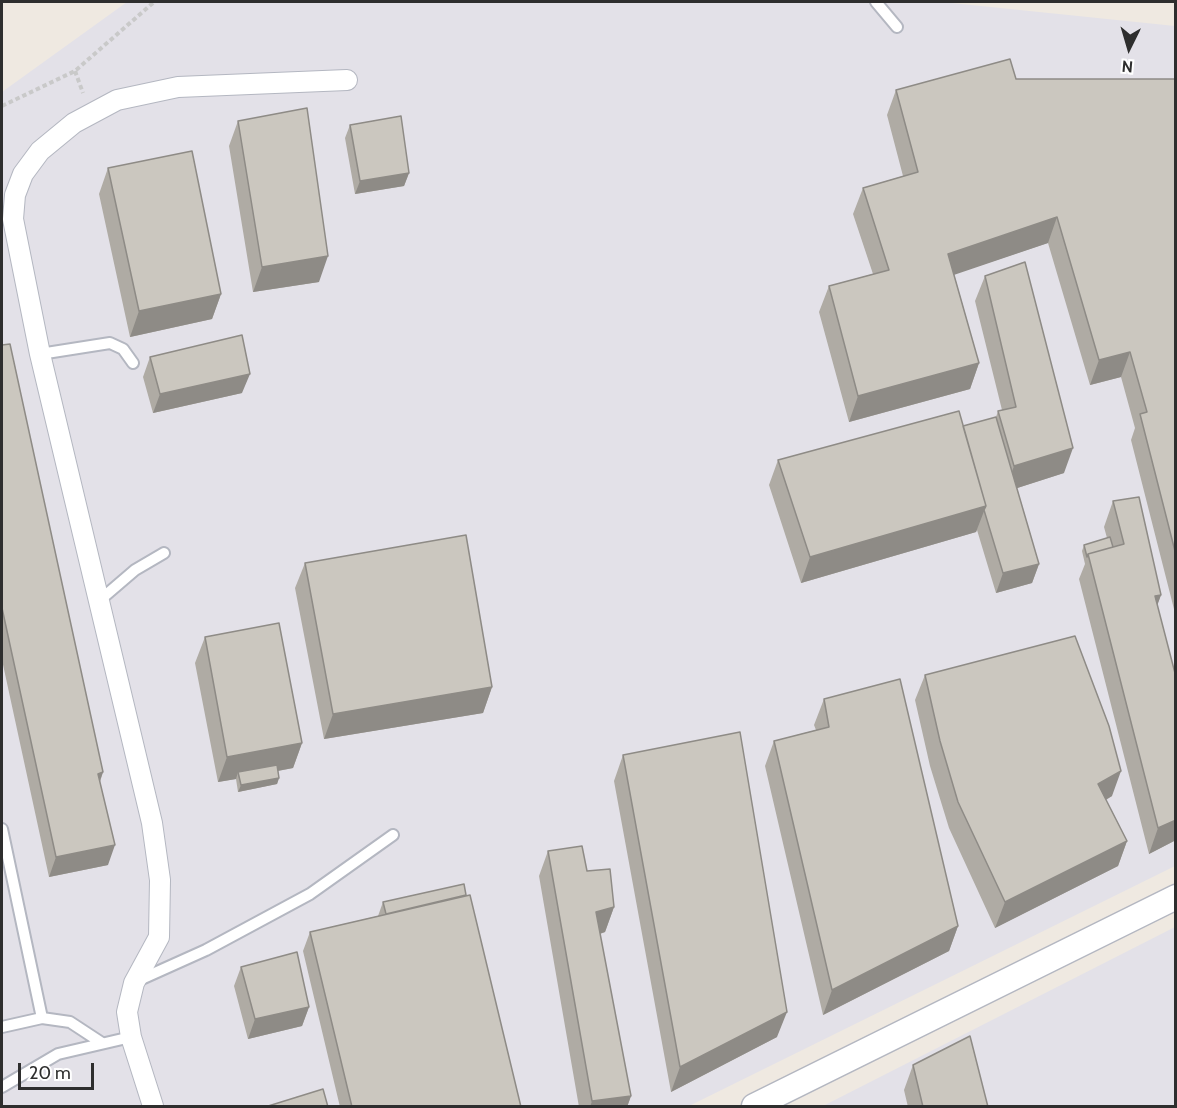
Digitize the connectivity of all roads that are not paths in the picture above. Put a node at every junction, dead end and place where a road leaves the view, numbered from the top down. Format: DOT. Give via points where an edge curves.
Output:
graph roads {
  1 [pos="876,2"];
  2 [pos="897,27"];
  3 [pos="348,80"];
  4 [pos="40,354"];
  5 [pos="133,363"];
  6 [pos="164,553"];
  7 [pos="100,600"];
  8 [pos="2,829"];
  9 [pos="393,835"];
  10 [pos="1176,897"];
  11 [pos="134,982"];
  12 [pos="42,1018"];
  13 [pos="2,1027"];
  14 [pos="130,1037"];
  15 [pos="102,1043"];
  16 [pos="2,1087"];
  17 [pos="153,1107"];
  18 [pos="754,1107"];
  1 -- 2 [label="lane"];
  3 -- 4 [label="street" via="225,84 146,92 117,100 60,133 23,174 15,195 13,219"];
  4 -- 5 [label="lane" via="110,343 123,349"];
  4 -- 7 [label="street"];
  6 -- 7 [label="lane" via="135,570"];
  7 -- 11 [label="street" via="152,823 160,880 159,938"];
  8 -- 12 [label="lane"];
  9 -- 11 [label="lane" via="310,894 206,951"];
  10 -- 18 [label="street"];
  11 -- 14 [label="street" via="127,1012"];
  12 -- 13 [label="lane"];
  12 -- 15 [label="lane" via="70,1022"];
  14 -- 15 [label="lane"];
  14 -- 17 [label="street"];
  15 -- 16 [label="lane" via="57,1054"];
}
